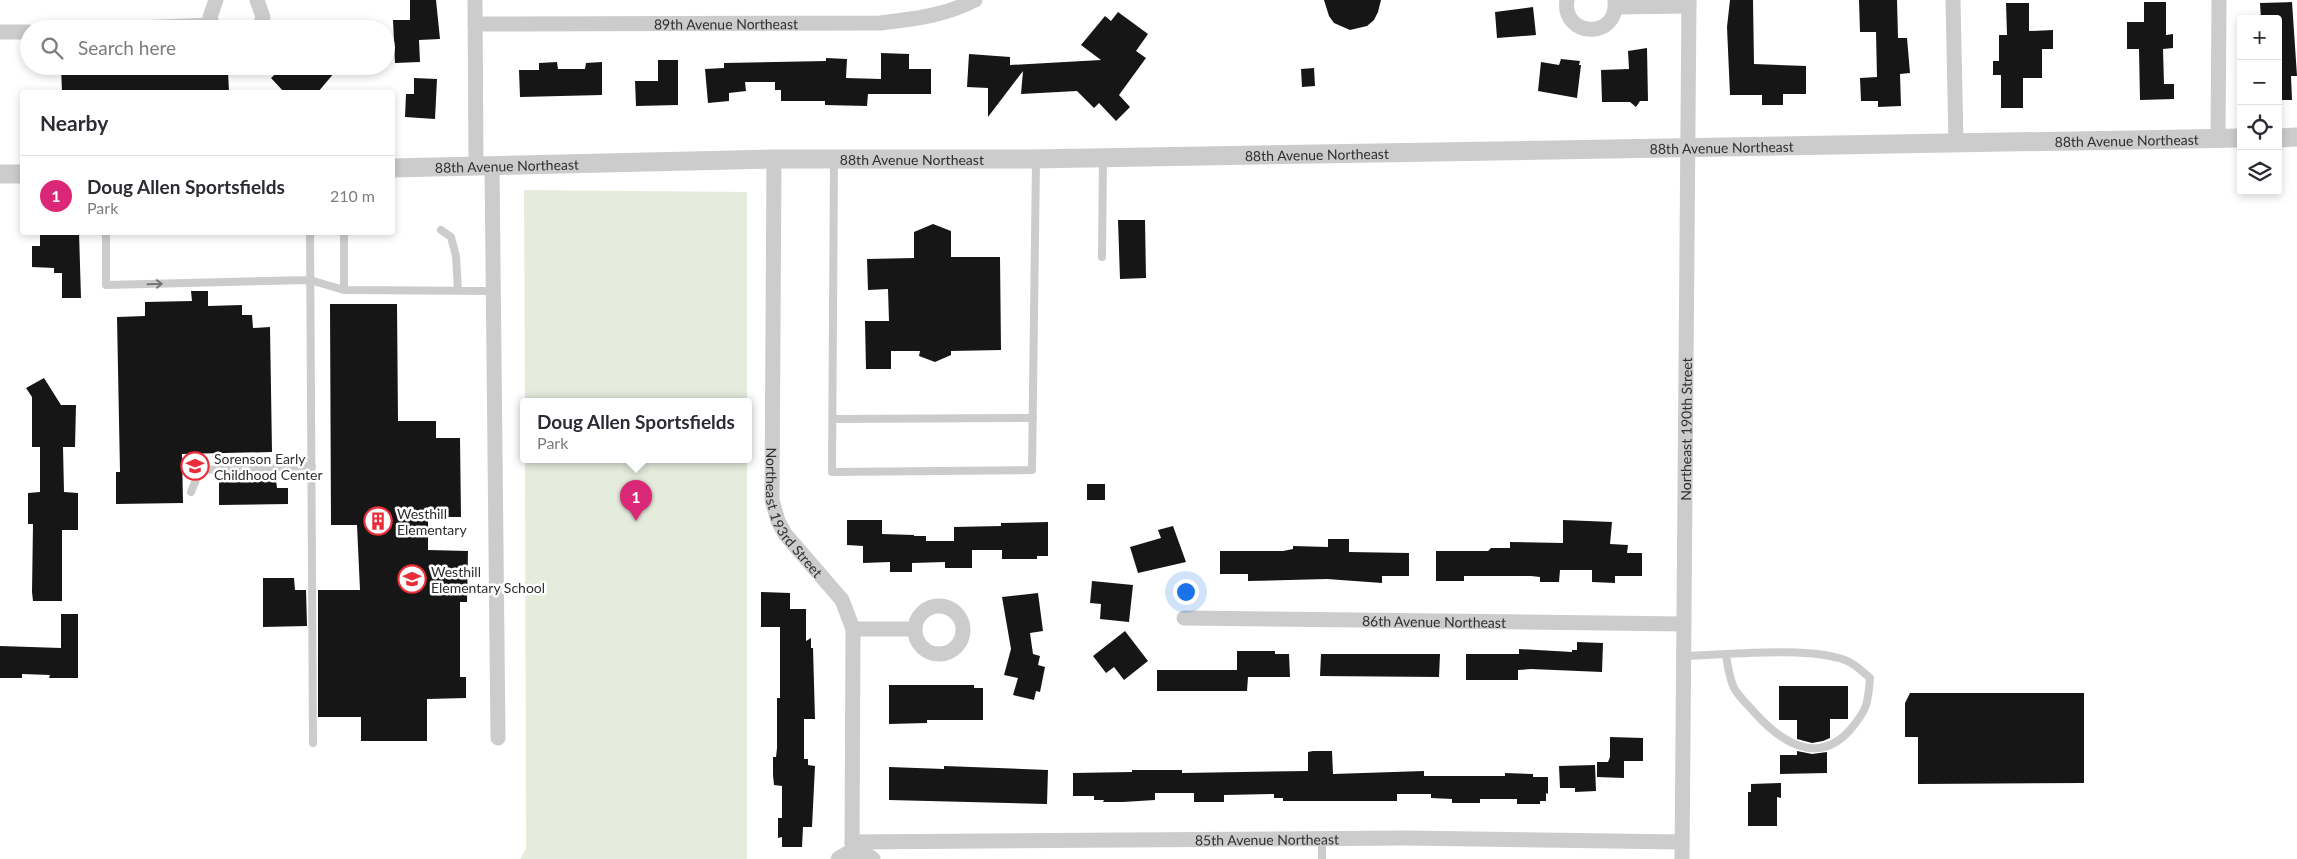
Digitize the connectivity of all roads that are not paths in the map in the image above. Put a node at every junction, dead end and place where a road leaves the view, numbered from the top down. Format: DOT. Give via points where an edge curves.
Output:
graph roads {
  1 [pos="216,0"];
  2 [pos="257,0"];
  3 [pos="475,0"];
  4 [pos="975,0"];
  5 [pos="1567,0"];
  6 [pos="1953,0"];
  7 [pos="2219,0"];
  8 [pos="1615,3"];
  9 [pos="1689,3"];
  10 [pos="212,20"];
  11 [pos="262,20"];
  12 [pos="475,24"];
  13 [pos="0,32"];
  14 [pos="20,32"];
  15 [pos="2297,137"];
  16 [pos="2218,138"];
  17 [pos="2237,138"];
  18 [pos="2282,138"];
  19 [pos="1956,143"];
  20 [pos="1690,146"];
  21 [pos="1103,157"];
  22 [pos="1036,158"];
  23 [pos="774,159"];
  24 [pos="834,159"];
  25 [pos="484,166"];
  26 [pos="395,168"];
  27 [pos="0,174"];
  28 [pos="20,174"];
  29 [pos="441,230"];
  30 [pos="106,235"];
  31 [pos="310,235"];
  32 [pos="344,235"];
  33 [pos="1102,257"];
  34 [pos="310,280"];
  35 [pos="344,290"];
  36 [pos="458,291"];
  37 [pos="493,292"];
  38 [pos="1033,418"];
  39 [pos="833,419"];
  40 [pos="312,466"];
  41 [pos="191,492"];
  42 [pos="1184,618"];
  43 [pos="1684,624"];
  44 [pos="853,629"];
  45 [pos="915,629"];
  46 [pos="1726,655"];
  47 [pos="1684,656"];
  48 [pos="498,738"];
  49 [pos="313,743"];
  50 [pos="1322,838"];
  51 [pos="1682,842"];
  52 [pos="852,846"];
  53 [pos="838,859"];
  54 [pos="873,859"];
  55 [pos="1322,859"];
  56 [pos="1682,859"];
  1 -- 10 [label="street" via="211,9"];
  2 -- 11 [label="street"];
  3 -- 12 [label="street"];
  4 -- 12 [label="street, 89th Avenue Northeast" via="958,9 880,23"];
  5 -- 8 [label="street" via="1572,21 1595,30 1609,22"];
  6 -- 19 [label="street"];
  7 -- 16 [label="street"];
  8 -- 9 [label="street"];
  9 -- 20 [label="street, Northeast 190th Street"];
  12 -- 25 [label="street"];
  13 -- 14 [label="street"];
  15 -- 18 [label="street"];
  16 -- 17 [label="street, 88th Avenue Northeast"];
  16 -- 19 [label="street, 88th Avenue Northeast"];
  19 -- 20 [label="street, 88th Avenue Northeast"];
  20 -- 21 [label="street, 88th Avenue Northeast"];
  20 -- 43 [label="street, Northeast 190th Street"];
  21 -- 22 [label="street, 88th Avenue Northeast"];
  21 -- 33 [label="lane"];
  22 -- 24 [label="street, 88th Avenue Northeast"];
  22 -- 38 [label="lane"];
  23 -- 24 [label="street, 88th Avenue Northeast"];
  23 -- 25 [label="street, 88th Avenue Northeast"];
  23 -- 44 [label="street, Northeast 193rd Street" via="772,500 785,534 842,600"];
  24 -- 39 [label="lane"];
  25 -- 26 [label="street, 88th Avenue Northeast"];
  25 -- 37 [label="street"];
  27 -- 28 [label="street"];
  29 -- 36 [label="lane" via="451,238 456,256"];
  30 -- 34 [label="lane, one-way" via="106,285"];
  31 -- 34 [label="lane"];
  32 -- 35 [label="lane"];
  34 -- 35 [label="lane"];
  34 -- 40 [label="lane"];
  35 -- 36 [label="lane"];
  36 -- 37 [label="lane"];
  37 -- 48 [label="street"];
  38 -- 39 [label="lane"];
  38 -- 39 [label="lane" via="1032,470 832,472"];
  40 -- 41 [label="lane" via="200,470"];
  40 -- 49 [label="lane"];
  42 -- 43 [label="street, 86th Avenue Northeast"];
  43 -- 47 [label="street, Northeast 190th Street"];
  44 -- 45 [label="street"];
  44 -- 52 [label="street, Northeast 193rd Street"];
  46 -- 46 [label="lane" via="1809,653 1847,660 1870,678 1864,712 1834,745 1817,749 1795,746 1771,731 1735,690 1728,675"];
  46 -- 47 [label="lane"];
  47 -- 51 [label="street, Northeast 190th Street"];
  50 -- 51 [label="street, 85th Avenue Northeast"];
  50 -- 52 [label="street, 85th Avenue Northeast"];
  50 -- 55 [label="lane"];
  51 -- 56 [label="street, Northeast 190th Street"];
  52 -- 53 [label="street"];
  52 -- 54 [label="street"];
}
